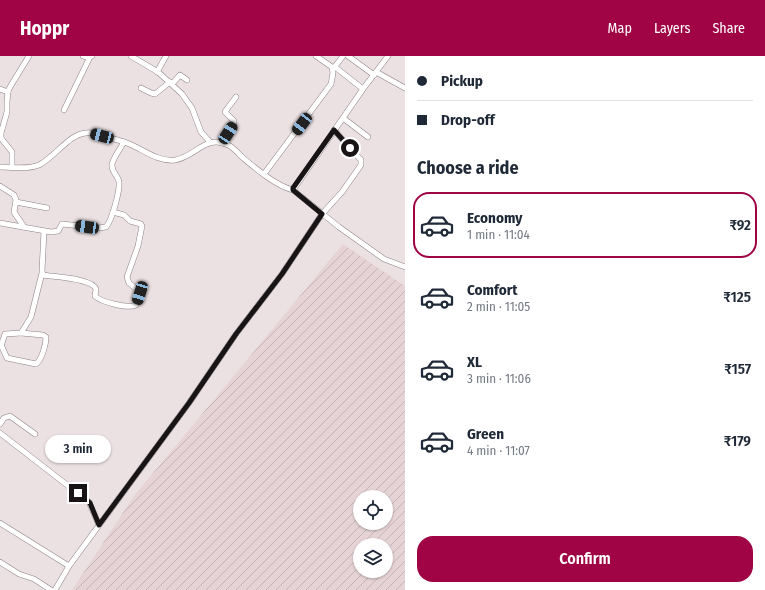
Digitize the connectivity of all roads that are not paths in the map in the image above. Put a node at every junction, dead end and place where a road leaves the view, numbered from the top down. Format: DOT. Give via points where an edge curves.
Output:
graph roads {
  1 [pos="29,56"];
  2 [pos="83,56"];
  3 [pos="92,56"];
  4 [pos="131,56"];
  5 [pos="166,56"];
  6 [pos="316,56"];
  7 [pos="343,56"];
  8 [pos="348,56"];
  9 [pos="388,56"];
  10 [pos="334,68"];
  11 [pos="157,72"];
  12 [pos="375,74"];
  13 [pos="187,80"];
  14 [pos="171,83"];
  15 [pos="141,88"];
  16 [pos="405,88"];
  17 [pos="0,89"];
  18 [pos="363,89"];
  19 [pos="8,92"];
  20 [pos="236,97"];
  21 [pos="64,110"];
  22 [pos="343,118"];
  23 [pos="334,130"];
  24 [pos="368,137"];
  25 [pos="124,142"];
  26 [pos="210,142"];
  27 [pos="222,143"];
  28 [pos="0,167"];
  29 [pos="12,167"];
  30 [pos="264,174"];
  31 [pos="0,186"];
  32 [pos="293,190"];
  33 [pos="16,202"];
  34 [pos="47,208"];
  35 [pos="113,212"];
  36 [pos="322,214"];
  37 [pos="0,222"];
  38 [pos="24,227"];
  39 [pos="44,231"];
  40 [pos="405,267"];
  41 [pos="42,273"];
  42 [pos="21,333"];
  43 [pos="0,345"];
  44 [pos="0,424"];
  45 [pos="0,433"];
  46 [pos="35,434"];
  47 [pos="0,523"];
  48 [pos="99,525"];
  49 [pos="0,562"];
  50 [pos="69,566"];
  51 [pos="51,590"];
  52 [pos="55,590"];
  1 -- 19 [label="street"];
  2 -- 3 [label="street"];
  3 -- 21 [label="street"];
  4 -- 11 [label="street"];
  5 -- 11 [label="street"];
  6 -- 10 [label="street"];
  7 -- 10 [label="street"];
  8 -- 12 [label="street"];
  9 -- 12 [label="street"];
  10 -- 18 [label="street"];
  10 -- 30 [label="street" via="328,88"];
  11 -- 14 [label="street"];
  12 -- 16 [label="street"];
  12 -- 18 [label="street"];
  13 -- 14 [label="street" via="180,75"];
  14 -- 15 [label="street" via="155,94"];
  14 -- 26 [label="street" via="187,99 199,128"];
  17 -- 19 [label="street"];
  18 -- 22 [label="street"];
  19 -- 29 [label="street" via="7,115 1,133 12,152"];
  20 -- 27 [label="street" via="226,109 234,124"];
  22 -- 23 [label="street"];
  22 -- 24 [label="street"];
  23 -- 32 [label="street"];
  23 -- 36 [label="street" via="362,163 342,192"];
  25 -- 26 [label="street" via="161,159 175,160 186,157"];
  25 -- 29 [label="street" via="87,132 72,138 49,159 38,165 29,168"];
  25 -- 35 [label="street" via="112,163 119,181"];
  26 -- 27 [label="street"];
  27 -- 30 [label="street" via="229,145"];
  28 -- 29 [label="street"];
  30 -- 32 [label="street"];
  31 -- 33 [label="street" via="13,193"];
  32 -- 36 [label="street"];
  33 -- 34 [label="street"];
  33 -- 38 [label="street" via="14,212"];
  35 -- 39 [label="street" via="110,221 102,228 64,223 56,232"];
  35 -- 41 [label="street" via="124,215 142,226 127,277 129,283 140,293 135,306 120,305 98,298 96,289 81,280"];
  36 -- 40 [label="street" via="384,259"];
  36 -- 48 [label="street" via="282,274"];
  37 -- 38 [label="street"];
  38 -- 39 [label="street"];
  39 -- 41 [label="street"];
  41 -- 42 [label="street" via="31,317"];
  42 -- 43 [label="street" via="5,334"];
  42 -- 43 [label="street" via="43,335 46,338 38,363 7,358"];
  44 -- 46 [label="street" via="4,418 10,416"];
  45 -- 48 [label="street" via="89,502"];
  47 -- 50 [label="street"];
  48 -- 50 [label="street"];
  49 -- 51 [label="street"];
  50 -- 52 [label="street"];
}
